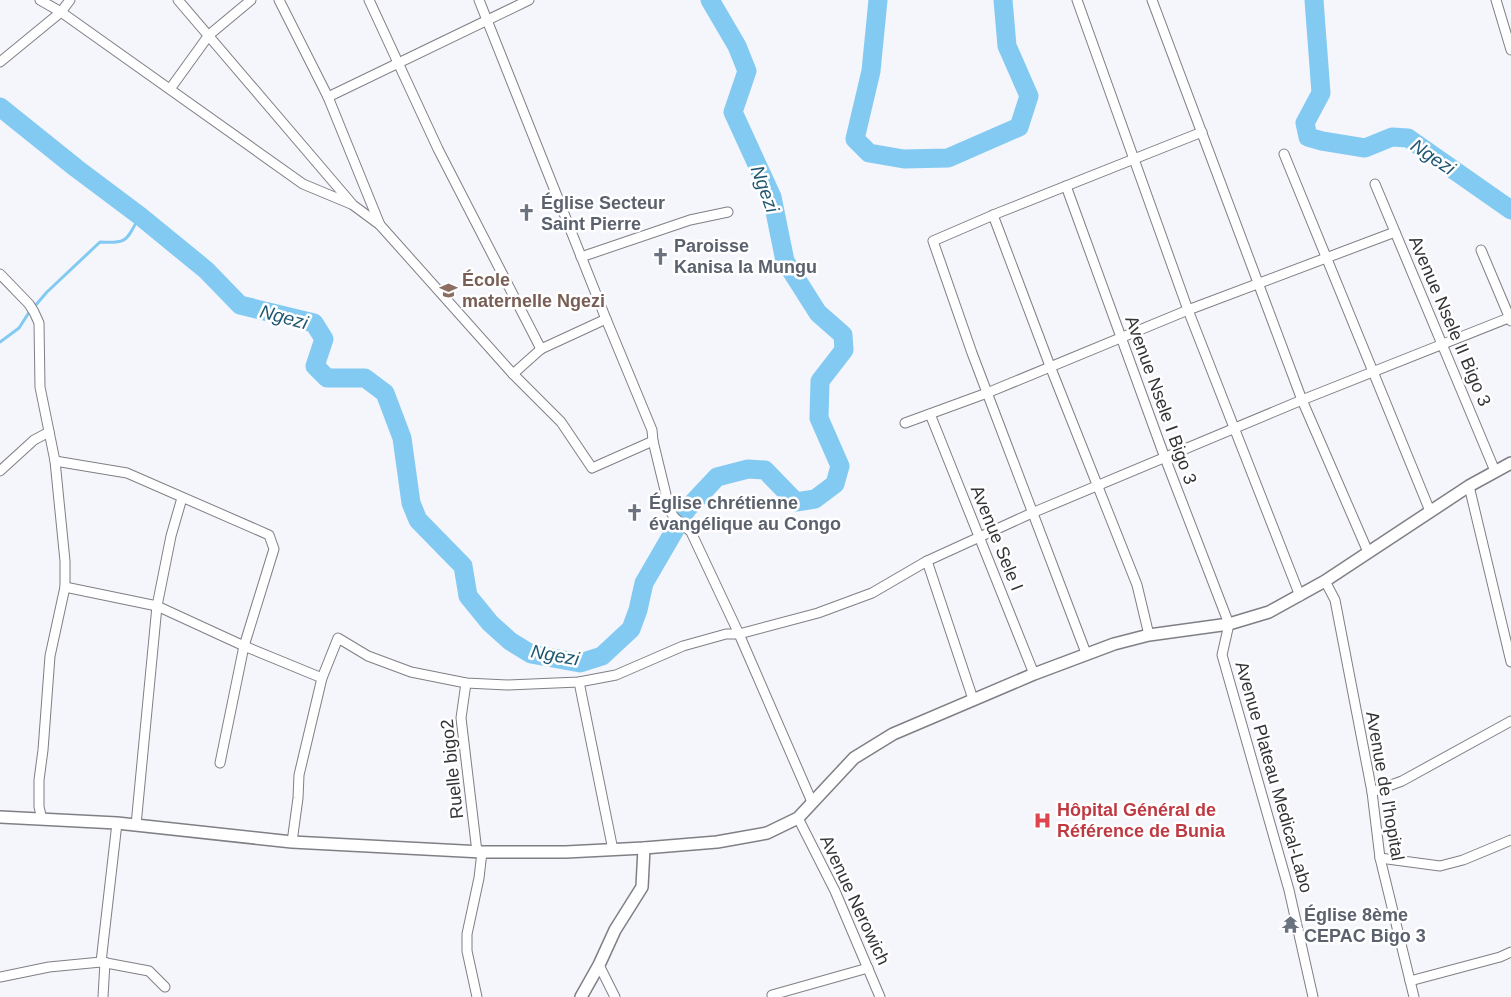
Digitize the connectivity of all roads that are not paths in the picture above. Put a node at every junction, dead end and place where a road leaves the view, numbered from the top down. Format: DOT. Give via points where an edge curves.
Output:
graph roads {
  1 [pos="40,0"];
  2 [pos="70,0"];
  3 [pos="178,0"];
  4 [pos="250,0"];
  5 [pos="280,0"];
  6 [pos="369,0"];
  7 [pos="479,0"];
  8 [pos="529,0"];
  9 [pos="1077,0"];
  10 [pos="1152,0"];
  11 [pos="1496,0"];
  12 [pos="61,12"];
  13 [pos="488,21"];
  14 [pos="209,35"];
  15 [pos="1511,50"];
  16 [pos="0,62"];
  17 [pos="398,63"];
  18 [pos="170,89"];
  19 [pos="328,98"];
  20 [pos="1202,132"];
  21 [pos="1284,154"];
  22 [pos="1134,159"];
  23 [pos="1376,184"];
  24 [pos="1066,186"];
  25 [pos="353,205"];
  26 [pos="728,212"];
  27 [pos="994,215"];
  28 [pos="380,225"];
  29 [pos="1395,232"];
  30 [pos="1481,250"];
  31 [pos="581,257"];
  32 [pos="1325,257"];
  33 [pos="0,274"];
  34 [pos="1258,283"];
  35 [pos="1188,310"];
  36 [pos="1510,318"];
  37 [pos="606,319"];
  38 [pos="1121,338"];
  39 [pos="1441,344"];
  40 [pos="541,349"];
  41 [pos="1050,366"];
  42 [pos="1372,371"];
  43 [pos="513,374"];
  44 [pos="986,392"];
  45 [pos="1302,400"];
  46 [pos="930,414"];
  47 [pos="905,423"];
  48 [pos="1234,429"];
  49 [pos="49,432"];
  50 [pos="653,442"];
  51 [pos="1165,458"];
  52 [pos="55,461"];
  53 [pos="1511,463"];
  54 [pos="0,471"];
  55 [pos="1494,471"];
  56 [pos="1469,486"];
  57 [pos="1098,487"];
  58 [pos="182,498"];
  59 [pos="1430,511"];
  60 [pos="1032,513"];
  61 [pos="979,537"];
  62 [pos="1368,552"];
  63 [pos="927,561"];
  64 [pos="1325,581"];
  65 [pos="65,587"];
  66 [pos="1300,596"];
  67 [pos="157,606"];
  68 [pos="1229,624"];
  69 [pos="738,634"];
  70 [pos="1149,635"];
  71 [pos="244,646"];
  72 [pos="1086,653"];
  73 [pos="1511,662"];
  74 [pos="1034,674"];
  75 [pos="322,678"];
  76 [pos="579,682"];
  77 [pos="466,683"];
  78 [pos="973,700"];
  79 [pos="1511,721"];
  80 [pos="220,763"];
  81 [pos="1372,792"];
  82 [pos="812,802"];
  83 [pos="0,817"];
  84 [pos="798,818"];
  85 [pos="42,819"];
  86 [pos="117,823"];
  87 [pos="136,826"];
  88 [pos="1511,840"];
  89 [pos="292,842"];
  90 [pos="644,848"];
  91 [pos="613,850"];
  92 [pos="480,852"];
  93 [pos="1380,858"];
  94 [pos="1511,952"];
  95 [pos="103,962"];
  96 [pos="599,965"];
  97 [pos="868,968"];
  98 [pos="0,978"];
  99 [pos="1410,981"];
  100 [pos="165,987"];
  101 [pos="772,995"];
  102 [pos="103,997"];
  103 [pos="477,997"];
  104 [pos="581,997"];
  105 [pos="615,997"];
  106 [pos="880,997"];
  107 [pos="1314,997"];
  108 [pos="1414,997"];
  1 -- 12 [label="street"];
  2 -- 12 [label="street"];
  3 -- 14 [label="street"];
  4 -- 14 [label="street"];
  5 -- 19 [label="street"];
  6 -- 17 [label="street"];
  7 -- 13 [label="street"];
  8 -- 13 [label="street"];
  9 -- 22 [label="street"];
  10 -- 20 [label="street"];
  11 -- 15 [label="street"];
  12 -- 16 [label="street"];
  12 -- 18 [label="street"];
  13 -- 17 [label="street"];
  13 -- 31 [label="street"];
  14 -- 18 [label="street"];
  14 -- 25 [label="street"];
  17 -- 19 [label="street"];
  17 -- 40 [label="street" via="438,149"];
  18 -- 25 [label="street" via="303,184"];
  19 -- 28 [label="street"];
  20 -- 22 [label="street"];
  20 -- 34 [label="street"];
  21 -- 32 [label="street"];
  22 -- 24 [label="street"];
  22 -- 35 [label="street"];
  23 -- 29 [label="street, Avenue Nsele II Bigo 3"];
  24 -- 27 [label="street"];
  24 -- 38 [label="street, Avenue Nsele I Bigo 3"];
  25 -- 28 [label="street"];
  26 -- 31 [label="street" via="690,220"];
  27 -- 41 [label="street"];
  27 -- 44 [label="street" via="933,241"];
  28 -- 43 [label="street"];
  29 -- 32 [label="street"];
  29 -- 39 [label="street, Avenue Nsele II Bigo 3"];
  30 -- 36 [label="street"];
  31 -- 37 [label="street"];
  32 -- 34 [label="street"];
  32 -- 42 [label="street"];
  33 -- 49 [label="street" via="32,308 39,323 40,387"];
  34 -- 35 [label="street"];
  34 -- 45 [label="street"];
  35 -- 38 [label="street"];
  35 -- 48 [label="street"];
  36 -- 39 [label="street"];
  37 -- 40 [label="street"];
  37 -- 50 [label="street" via="652,430"];
  38 -- 41 [label="street"];
  38 -- 51 [label="street, Avenue Nsele I Bigo 3"];
  39 -- 42 [label="street"];
  39 -- 55 [label="street, Avenue Nsele II Bigo 3"];
  40 -- 43 [label="street"];
  41 -- 44 [label="street"];
  41 -- 57 [label="street"];
  42 -- 45 [label="street"];
  42 -- 59 [label="street"];
  43 -- 50 [label="street" via="561,422 592,468"];
  44 -- 46 [label="street"];
  44 -- 60 [label="street"];
  45 -- 48 [label="street"];
  45 -- 62 [label="street"];
  46 -- 47 [label="street"];
  46 -- 61 [label="street, Avenue Sele I"];
  48 -- 51 [label="street"];
  48 -- 66 [label="street"];
  49 -- 52 [label="street"];
  49 -- 54 [label="street" via="34,440"];
  50 -- 69 [label="street" via="670,511 691,532"];
  51 -- 57 [label="street"];
  51 -- 68 [label="street, Avenue Nsele I Bigo 3"];
  52 -- 58 [label="street" via="127,473"];
  52 -- 65 [label="street"];
  53 -- 55 [label="street"];
  55 -- 56 [label="street"];
  56 -- 59 [label="street"];
  56 -- 73 [label="street"];
  57 -- 60 [label="street"];
  57 -- 70 [label="street" via="1137,585"];
  58 -- 67 [label="street"];
  58 -- 71 [label="street" via="269,535 274,549"];
  59 -- 62 [label="street"];
  60 -- 61 [label="street"];
  60 -- 72 [label="street"];
  61 -- 63 [label="street"];
  61 -- 74 [label="street, Avenue Sele I"];
  62 -- 64 [label="street"];
  63 -- 69 [label="street" via="872,593 818,613"];
  63 -- 78 [label="street"];
  64 -- 66 [label="street"];
  64 -- 81 [label="street, Avenue de l'hopital" via="1335,600"];
  65 -- 67 [label="street"];
  65 -- 85 [label="street" via="50,656 39,780"];
  66 -- 68 [label="street" via="1269,612"];
  67 -- 71 [label="street"];
  67 -- 87 [label="street"];
  68 -- 70 [label="street"];
  68 -- 107 [label="street, Avenue Plateau Medical-Labo" via="1222,655 1289,890"];
  69 -- 76 [label="street" via="726,634 683,646 616,675"];
  69 -- 82 [label="street"];
  70 -- 72 [label="street"];
  71 -- 75 [label="street"];
  71 -- 80 [label="street"];
  72 -- 74 [label="street"];
  74 -- 78 [label="street"];
  75 -- 77 [label="street" via="338,638 368,656 411,672"];
  75 -- 89 [label="street" via="299,775"];
  76 -- 77 [label="street"];
  76 -- 91 [label="street"];
  77 -- 92 [label="street, Ruelle bigo2" via="461,718"];
  78 -- 82 [label="street" via="893,734 854,758"];
  79 -- 81 [label="street" via="1402,781"];
  81 -- 93 [label="street, Avenue de l'hopital"];
  82 -- 84 [label="street"];
  83 -- 85 [label="street"];
  84 -- 90 [label="street" via="767,833 717,842"];
  84 -- 97 [label="street, Avenue Nerowich" via="835,891"];
  85 -- 86 [label="street"];
  86 -- 87 [label="street"];
  86 -- 95 [label="street"];
  87 -- 89 [label="street"];
  88 -- 93 [label="street" via="1440,866"];
  89 -- 92 [label="street"];
  90 -- 91 [label="street"];
  90 -- 96 [label="street" via="642,887 615,930"];
  91 -- 92 [label="street"];
  92 -- 103 [label="street, Ruelle bigo2" via="479,878 467,934 467,951"];
  93 -- 99 [label="street, Avenue de l'hopital"];
  94 -- 99 [label="street"];
  95 -- 98 [label="street"];
  95 -- 100 [label="street" via="149,970"];
  95 -- 102 [label="street"];
  96 -- 104 [label="street"];
  96 -- 105 [label="street"];
  97 -- 101 [label="street"];
  97 -- 106 [label="street, Avenue Nerowich"];
  99 -- 108 [label="street, Avenue de l'hopital"];
}
